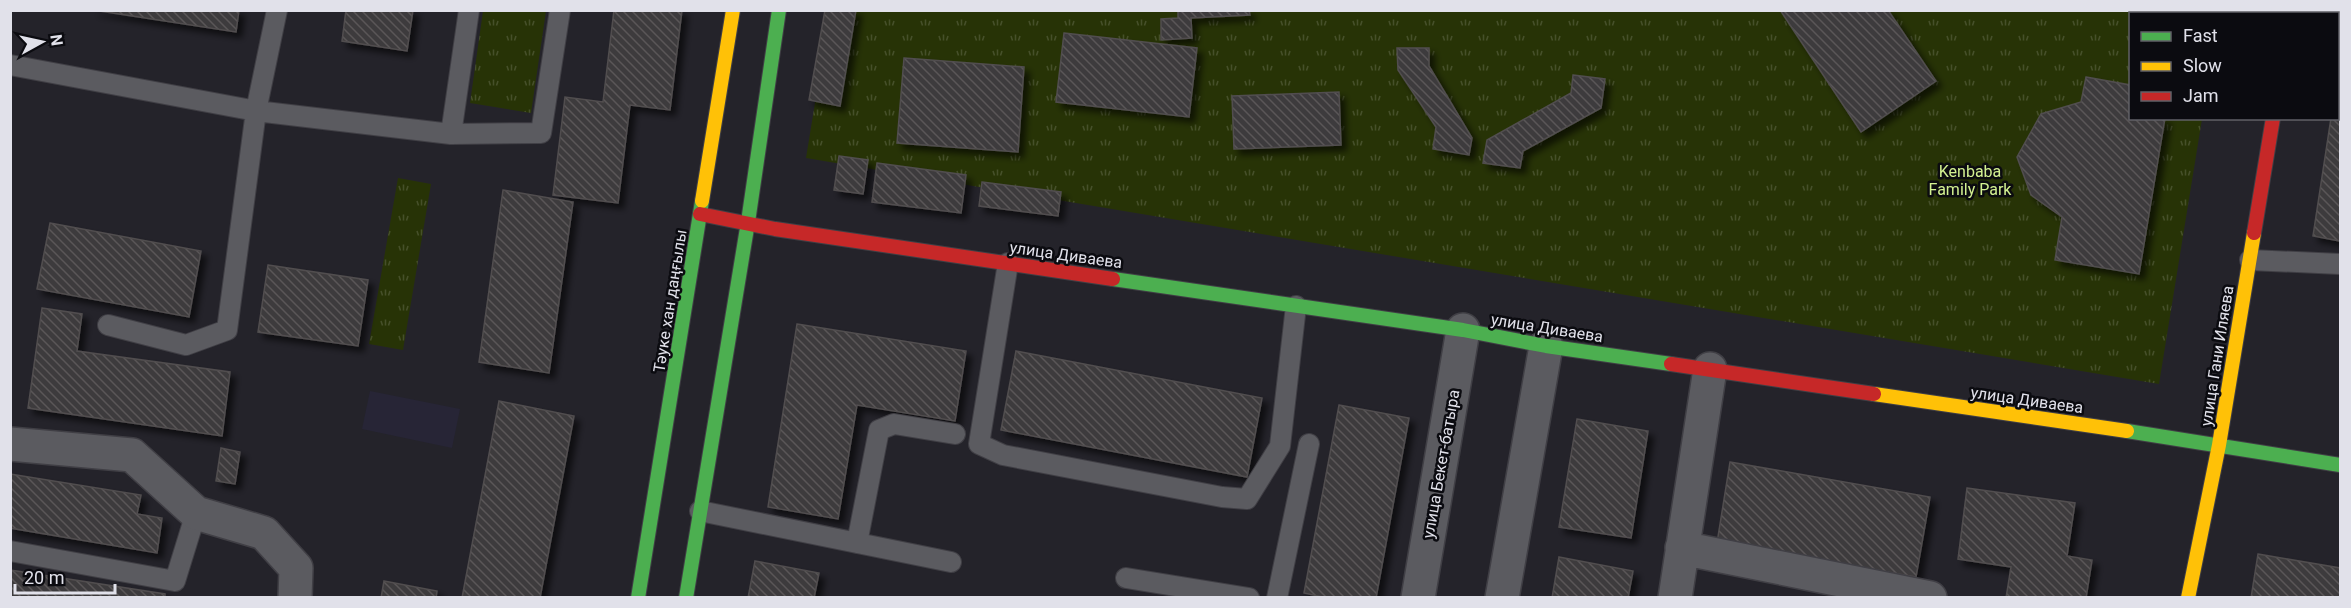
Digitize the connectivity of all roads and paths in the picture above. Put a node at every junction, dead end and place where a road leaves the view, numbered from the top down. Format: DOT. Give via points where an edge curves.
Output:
graph roads {
  1 [pos="277,10"];
  2 [pos="469,10"];
  3 [pos="560,10"];
  4 [pos="733,10"];
  5 [pos="779,10"];
  6 [pos="10,65"];
  7 [pos="256,111"];
  8 [pos="2273,120"];
  9 [pos="452,134"];
  10 [pos="700,214"];
  11 [pos="748,222"];
  12 [pos="2250,260"];
  13 [pos="1008,263"];
  14 [pos="2340,264"];
  15 [pos="1296,306"];
  16 [pos="108,325"];
  17 [pos="1463,330"];
  18 [pos="1546,346"];
  19 [pos="1710,369"];
  20 [pos="955,434"];
  21 [pos="10,444"];
  22 [pos="1309,444"];
  23 [pos="2219,445"];
  24 [pos="2340,465"];
  25 [pos="700,511"];
  26 [pos="196,513"];
  27 [pos="858,543"];
  28 [pos="1682,548"];
  29 [pos="10,551"];
  30 [pos="951,562"];
  31 [pos="1126,578"];
  32 [pos="295,597"];
  33 [pos="639,597"];
  34 [pos="686,597"];
  35 [pos="1249,597"];
  36 [pos="1277,597"];
  37 [pos="1418,597"];
  38 [pos="1502,597"];
  39 [pos="1675,597"];
  40 [pos="1930,597"];
  41 [pos="2188,597"];
  1 -- 7 [label="lane"];
  2 -- 9 [label="lane"];
  3 -- 9 [label="lane" via="541,133"];
  4 -- 10 [label="street, Тәуке хан даңғылы"];
  5 -- 11 [label="street"];
  6 -- 7 [label="lane"];
  7 -- 9 [label="lane"];
  7 -- 16 [label="lane" via="226,330 186,345"];
  8 -- 12 [label="street, улица Гани Иляева"];
  10 -- 11 [label="street, улица Диваева"];
  10 -- 33 [label="street, Тәуке хан даңғылы"];
  11 -- 13 [label="street, улица Диваева"];
  11 -- 25 [label="street"];
  12 -- 14 [label="lane"];
  12 -- 23 [label="street, улица Гани Иляева"];
  13 -- 15 [label="street, улица Диваева"];
  13 -- 15 [label="lane" via="979,444 1003,455 1222,497 1247,499 1280,446"];
  15 -- 17 [label="street, улица Диваева"];
  17 -- 18 [label="street, улица Диваева"];
  17 -- 37 [label="street, улица Бекет-батыра"];
  18 -- 19 [label="street, улица Диваева"];
  18 -- 38 [label="street"];
  19 -- 23 [label="street, улица Диваева"];
  19 -- 28 [label="street"];
  20 -- 27 [label="lane" via="894,424 879,430"];
  21 -- 26 [label="street" via="132,455"];
  22 -- 36 [label="lane"];
  23 -- 24 [label="street, улица Диваева"];
  23 -- 41 [label="street, улица Гани Иляева"];
  25 -- 27 [label="lane"];
  25 -- 34 [label="street"];
  26 -- 29 [label="lane" via="175,581"];
  26 -- 32 [label="street" via="264,533 296,568"];
  27 -- 30 [label="lane"];
  28 -- 39 [label="street"];
  28 -- 40 [label="street"];
  31 -- 35 [label="lane"];
}
